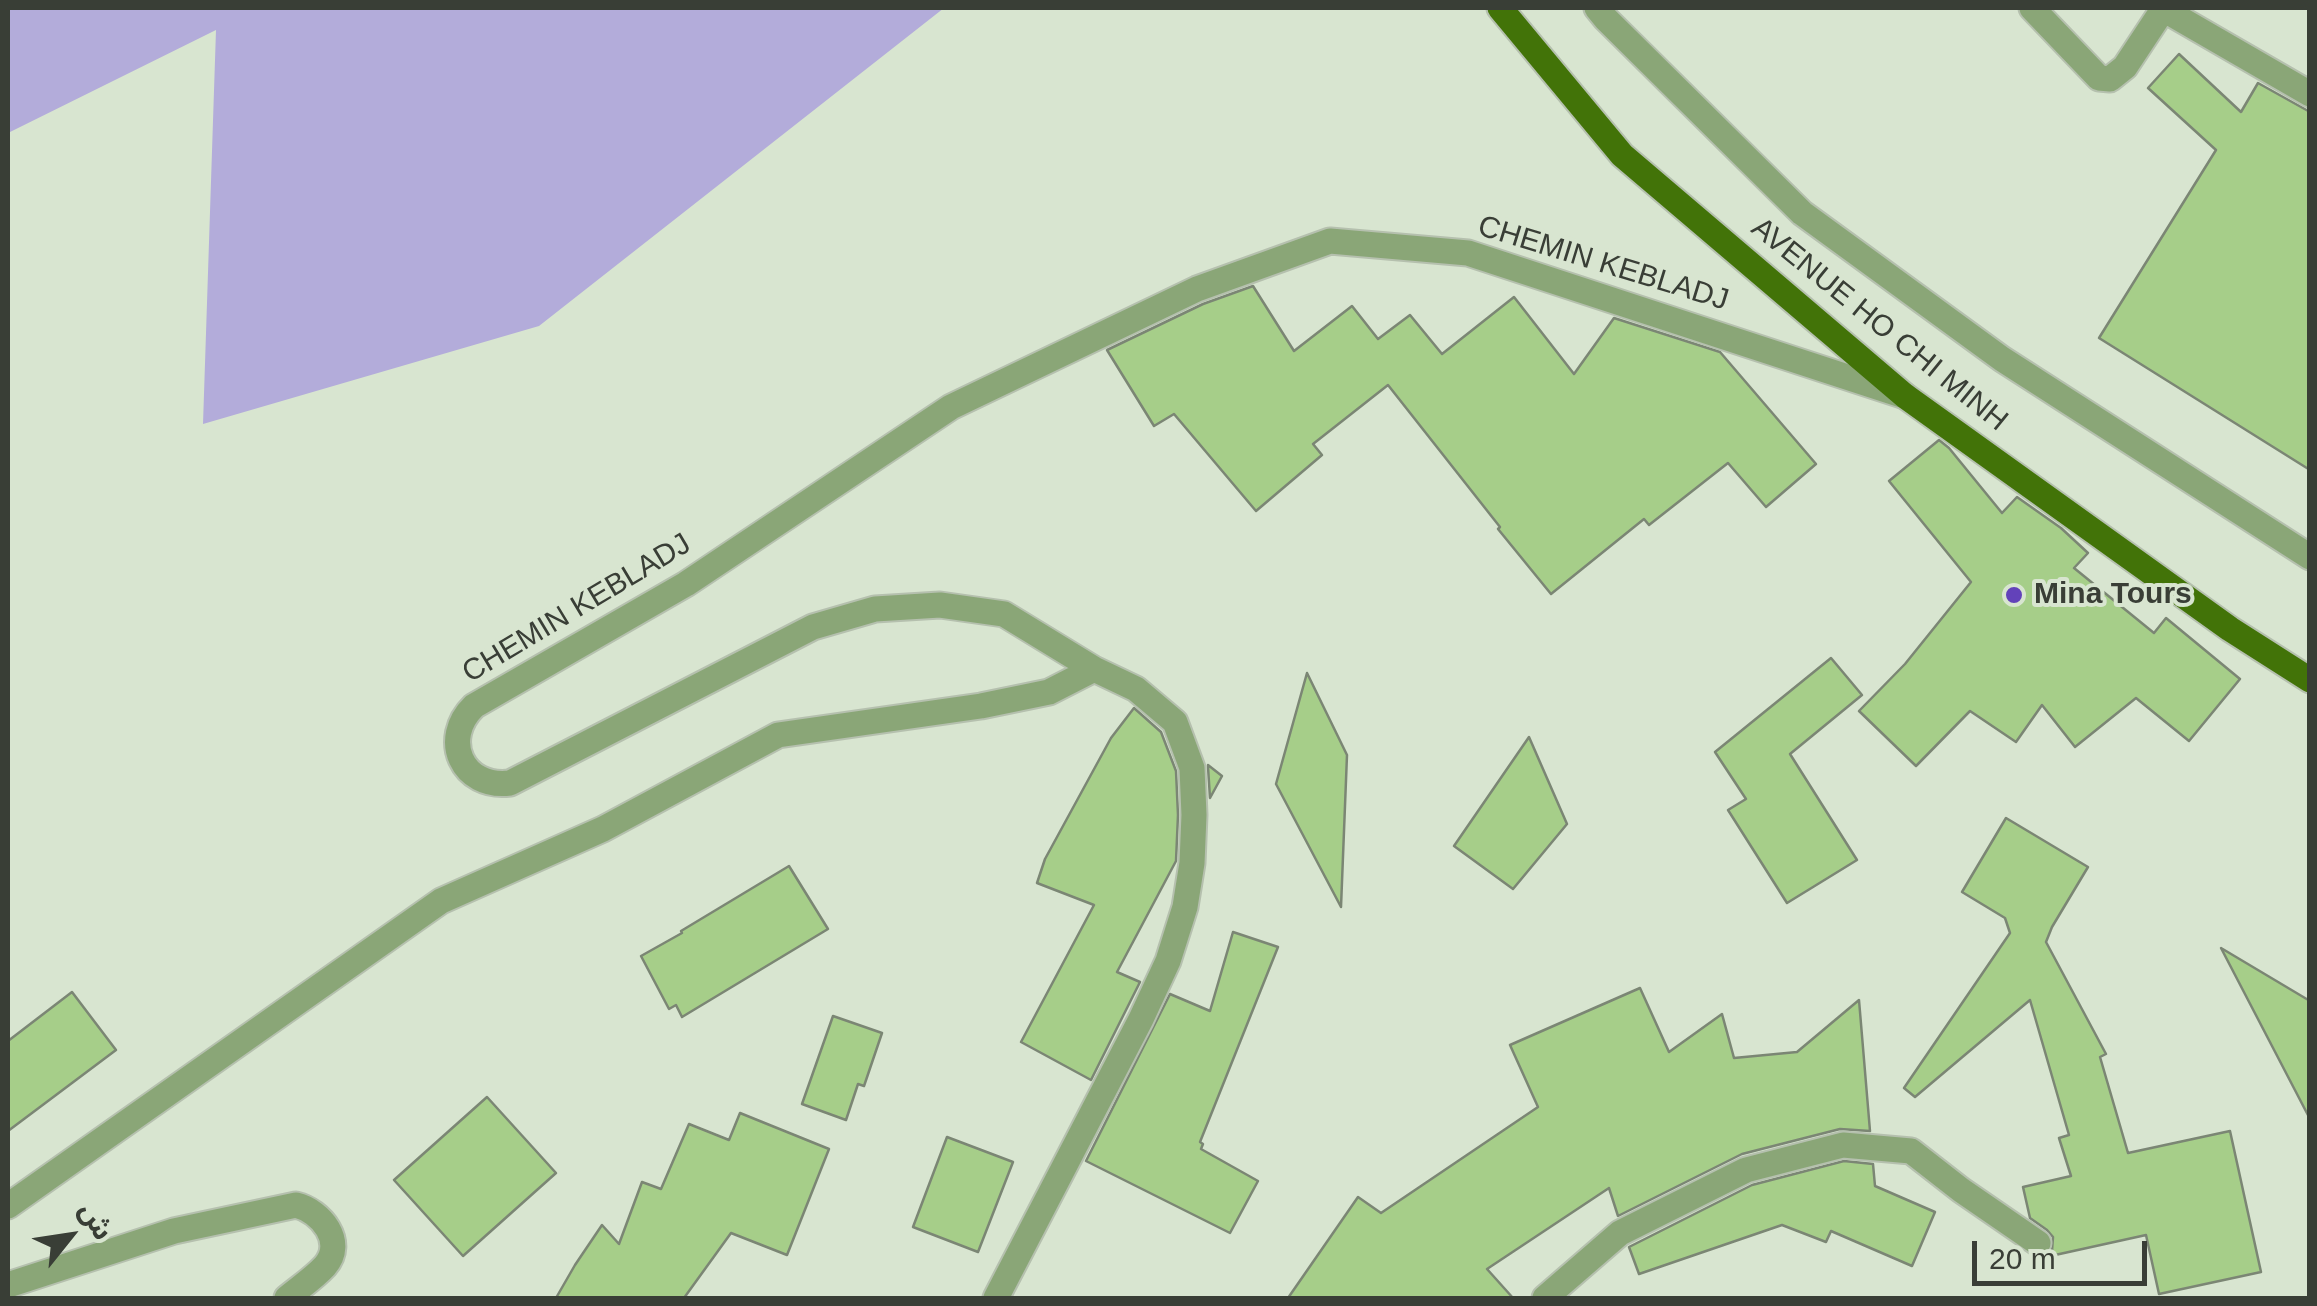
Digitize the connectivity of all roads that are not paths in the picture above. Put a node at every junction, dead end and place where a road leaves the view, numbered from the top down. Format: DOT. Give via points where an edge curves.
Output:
graph roads {
  1 [pos="1500,8"];
  2 [pos="1597,8"];
  3 [pos="2032,8"];
  4 [pos="2163,8"];
  5 [pos="2310,94"];
  6 [pos="1904,396"];
  7 [pos="2310,556"];
  8 [pos="1094,669"];
  9 [pos="2310,680"];
  10 [pos="8,1206"];
  11 [pos="2038,1242"];
  12 [pos="8,1285"];
  13 [pos="287,1298"];
  14 [pos="996,1298"];
  15 [pos="1545,1298"];
  1 -- 6 [label="main road, AVENUE HO CHI MINH" via="1622,156"];
  2 -- 7 [label="street" via="1802,213 2002,359"];
  3 -- 4 [label="street" via="2099,78 2110,79"];
  4 -- 5 [label="street"];
  6 -- 8 [label="street, CHEMIN KEBLADJ" via="1468,253 1330,241 1197,289 951,407 686,584 474,706 458,730 458,749 472,774 510,783 813,627 875,609 940,605 1004,614"];
  6 -- 9 [label="main road, AVENUE HO CHI MINH"];
  8 -- 10 [label="street" via="1048,692 981,706 778,735 603,829 441,901"];
  8 -- 14 [label="street, CHEMIN KEBLADJ" via="1136,690 1175,722 1192,768 1190,878 1168,961"];
  11 -- 15 [label="street" via="1911,1151 1843,1145 1746,1170 1620,1234"];
  12 -- 13 [label="street" via="174,1230 296,1205 321,1218 332,1245 328,1264"];
}
